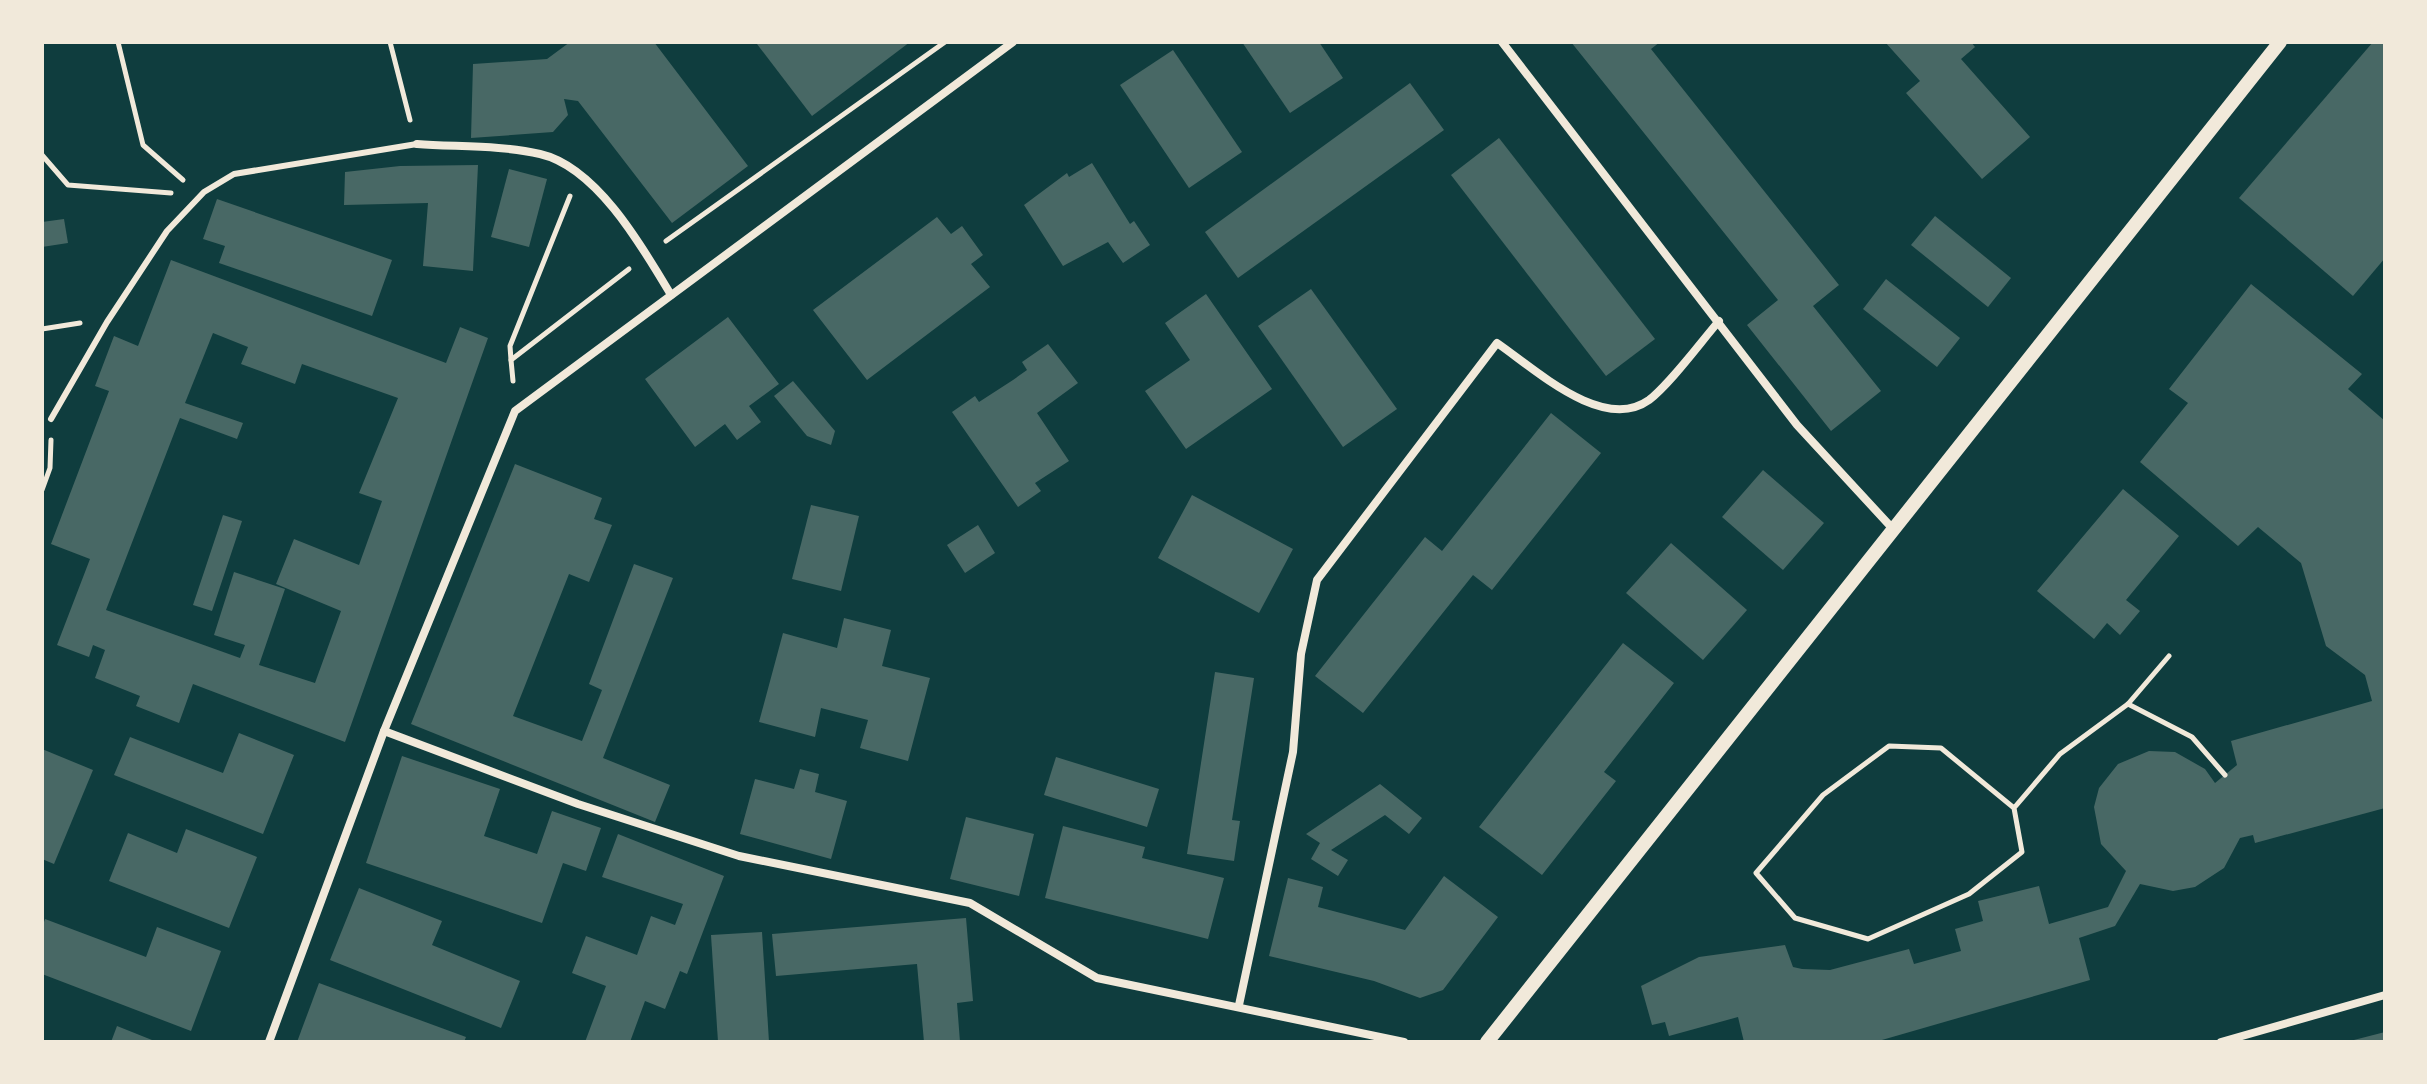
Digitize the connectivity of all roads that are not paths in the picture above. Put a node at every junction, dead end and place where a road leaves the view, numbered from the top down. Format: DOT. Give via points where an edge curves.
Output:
graph roads {
  1 [pos="1013,42"];
  2 [pos="1502,42"];
  3 [pos="2280,42"];
  4 [pos="417,144"];
  5 [pos="671,295"];
  6 [pos="1719,321"];
  7 [pos="51,419"];
  8 [pos="1893,529"];
  9 [pos="384,731"];
  10 [pos="2385,995"];
  11 [pos="1239,1005"];
  12 [pos="269,1042"];
  13 [pos="1404,1042"];
  14 [pos="1487,1042"];
  15 [pos="2221,1042"];
  1 -- 5 [label="street"];
  2 -- 6 [label="street"];
  3 -- 8 [label="street"];
  4 -- 5 [label="street" via="541,154 579,173 647,255"];
  4 -- 7 [label="lane" via="234,174 200,196 167,231"];
  5 -- 9 [label="street" via="515,411"];
  6 -- 8 [label="street" via="1797,425"];
  6 -- 11 [label="street" via="1648,400 1620,411 1585,403 1497,343 1317,580 1301,654 1293,752"];
  8 -- 14 [label="street"];
  9 -- 11 [label="street" via="578,804 739,856 970,903 1097,978"];
  9 -- 12 [label="street"];
  10 -- 15 [label="street"];
  11 -- 13 [label="street"];
}
